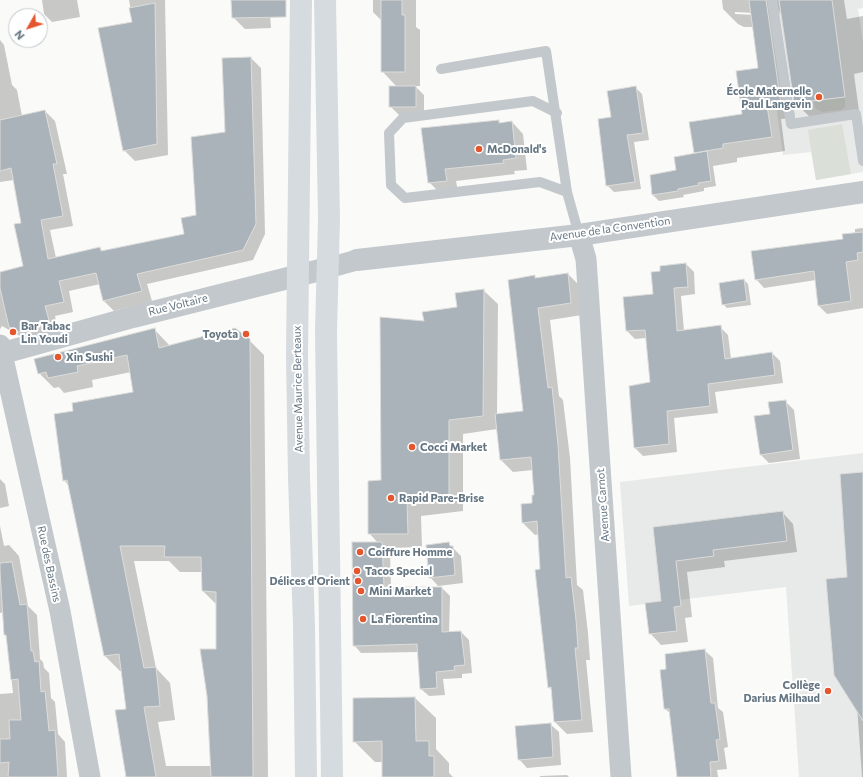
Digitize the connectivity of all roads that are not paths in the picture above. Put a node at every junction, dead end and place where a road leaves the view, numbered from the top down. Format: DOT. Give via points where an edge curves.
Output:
graph roads {
  1 [pos="301,0"];
  2 [pos="325,0"];
  3 [pos="772,0"];
  4 [pos="441,69"];
  5 [pos="557,113"];
  6 [pos="863,160"];
  7 [pos="567,192"];
  8 [pos="863,192"];
  9 [pos="579,234"];
  10 [pos="357,260"];
  11 [pos="328,268"];
  12 [pos="297,276"];
  13 [pos="1,351"];
  14 [pos="90,777"];
  15 [pos="306,777"];
  16 [pos="332,777"];
  17 [pos="621,777"];
  1 -- 12 [label="main road, Avenue Maurice Berteaux"];
  2 -- 11 [label="main road"];
  3 -- 6 [label="lane" via="791,124 856,114"];
  4 -- 5 [label="lane" via="546,51"];
  5 -- 7 [label="lane"];
  5 -- 7 [label="lane" via="533,101 403,118 389,133 391,185 405,198 540,182"];
  7 -- 9 [label="lane"];
  8 -- 9 [label="street, Avenue de la Convention"];
  9 -- 10 [label="street, Avenue de la Convention"];
  9 -- 17 [label="street, Avenue Carnot" via="586,259"];
  10 -- 11 [label="street, Rue Voltaire"];
  11 -- 12 [label="street, Rue Voltaire"];
  11 -- 16 [label="main road" via="326,331"];
  12 -- 13 [label="street, Rue Voltaire"];
  12 -- 15 [label="main road, Avenue Maurice Berteaux" via="298,478 304,625"];
  13 -- 14 [label="street, Rue des Bassins" via="60,611"];
}
